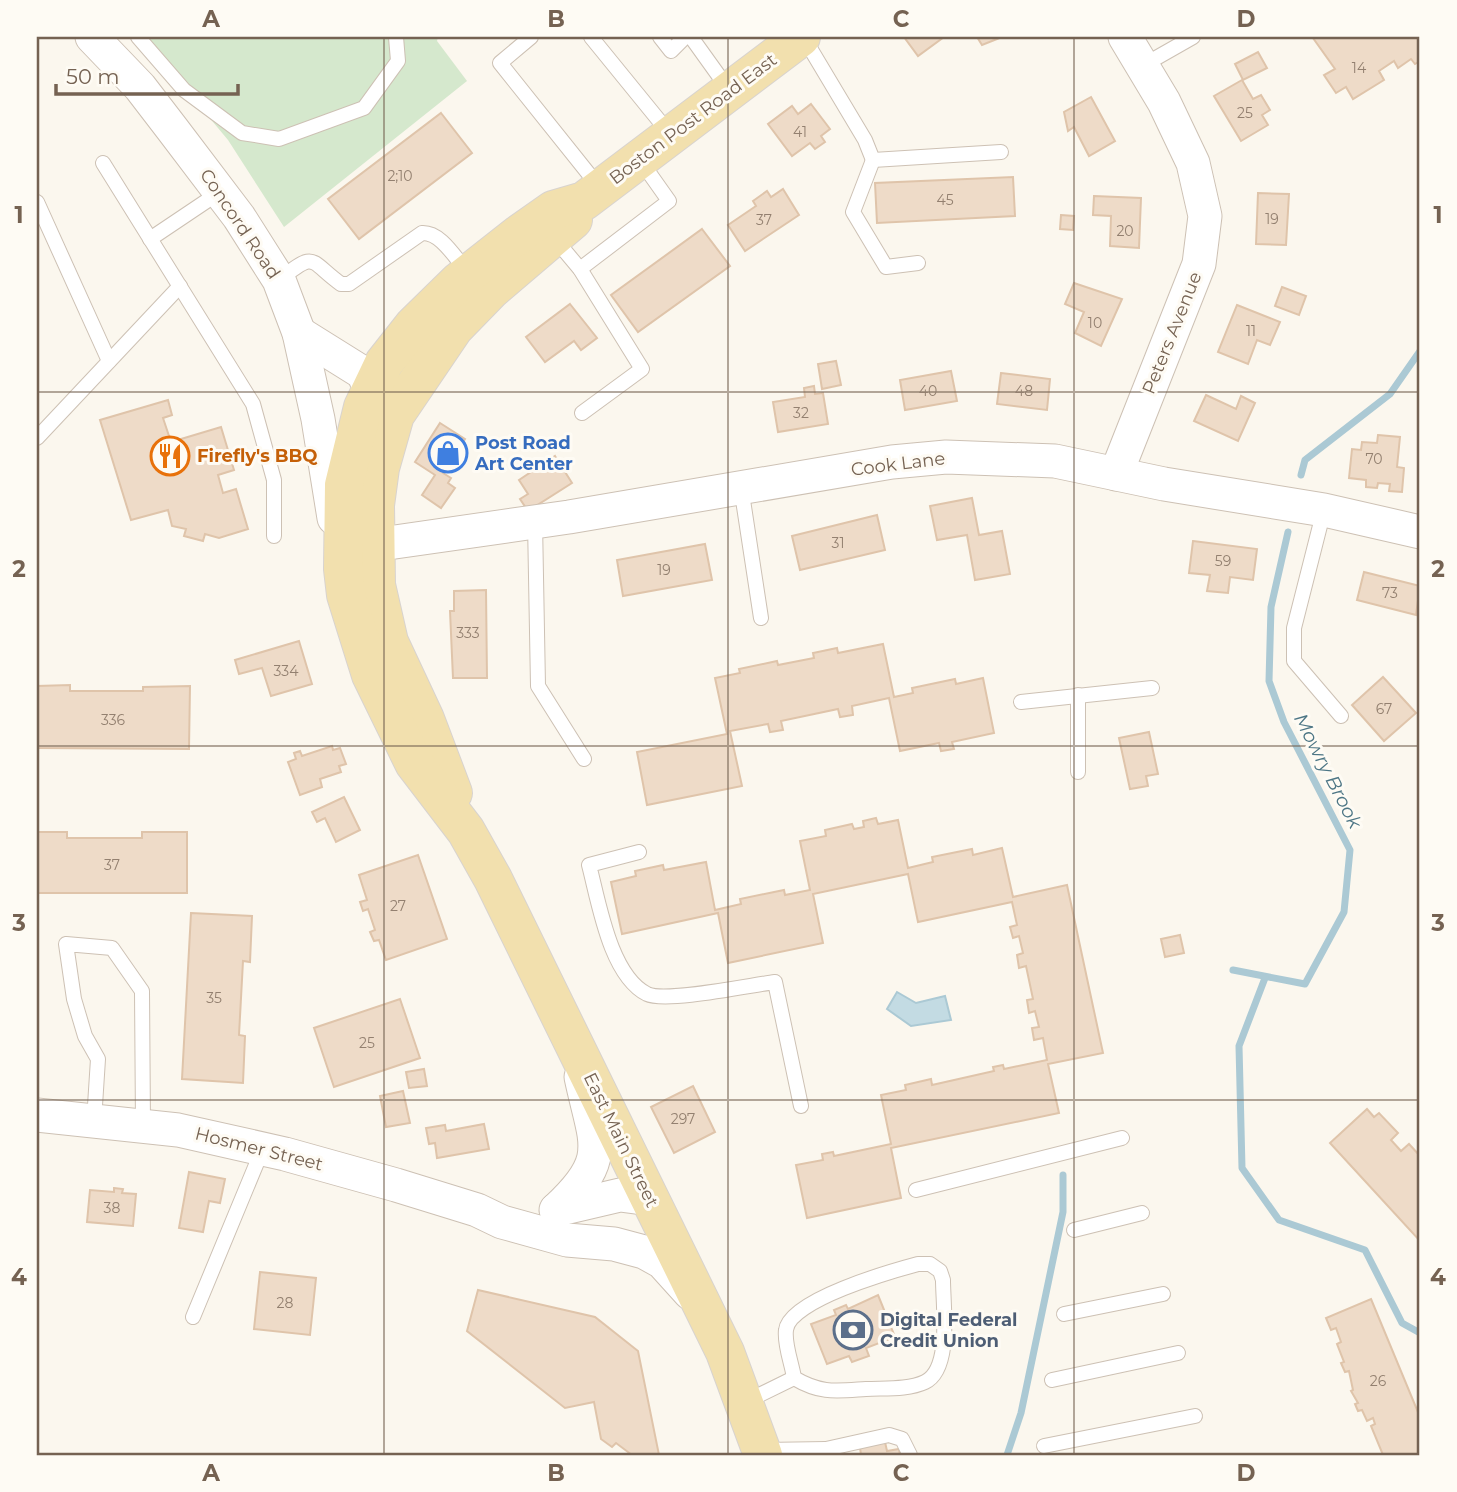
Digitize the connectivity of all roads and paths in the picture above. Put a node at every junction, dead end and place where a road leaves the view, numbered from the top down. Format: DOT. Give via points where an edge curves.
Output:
graph roads {
  1 [pos="92,37"];
  2 [pos="138,37"];
  3 [pos="396,37"];
  4 [pos="531,37"];
  5 [pos="591,37"];
  6 [pos="660,37"];
  7 [pos="685,37"];
  8 [pos="691,37"];
  9 [pos="802,37"];
  10 [pos="1125,37"];
  11 [pos="1185,38"];
  12 [pos="1142,66"];
  13 [pos="729,91"];
  14 [pos="671,135"];
  15 [pos="1001,152"];
  16 [pos="639,159"];
  17 [pos="873,160"];
  18 [pos="103,163"];
  19 [pos="220,192"];
  20 [pos="592,194"];
  21 [pos="37,202"];
  22 [pos="554,238"];
  23 [pos="150,239"];
  24 [pos="918,263"];
  25 [pos="580,269"];
  26 [pos="469,274"];
  27 [pos="279,281"];
  28 [pos="180,286"];
  29 [pos="299,333"];
  30 [pos="109,361"];
  31 [pos="310,381"];
  32 [pos="382,407"];
  33 [pos="582,413"];
  34 [pos="37,438"];
  35 [pos="1116,474"];
  36 [pos="741,487"];
  37 [pos="1324,510"];
  38 [pos="535,522"];
  39 [pos="1420,532"];
  40 [pos="274,536"];
  41 [pos="374,545"];
  42 [pos="343,569"];
  43 [pos="761,618"];
  44 [pos="1152,688"];
  45 [pos="1078,695"];
  46 [pos="1021,702"];
  47 [pos="1341,716"];
  48 [pos="584,759"];
  49 [pos="1078,772"];
  50 [pos="466,831"];
  51 [pos="639,852"];
  52 [pos="574,1044"];
  53 [pos="801,1106"];
  54 [pos="37,1115"];
  55 [pos="94,1121"];
  56 [pos="143,1125"];
  57 [pos="1122,1138"];
  58 [pos="263,1148"];
  59 [pos="916,1190"];
  60 [pos="650,1199"];
  61 [pos="1142,1213"];
  62 [pos="562,1225"];
  63 [pos="1074,1230"];
  64 [pos="1163,1294"];
  65 [pos="704,1308"];
  66 [pos="1064,1314"];
  67 [pos="193,1317"];
  68 [pos="1178,1353"];
  69 [pos="794,1378"];
  70 [pos="1052,1380"];
  71 [pos="744,1402"];
  72 [pos="1195,1416"];
  73 [pos="1044,1446"];
  74 [pos="826,1452"];
  75 [pos="762,1453"];
  76 [pos="910,1455"];
  1 -- 19 [label="street, Concord Road" via="140,87"];
  2 -- 3 [label="lane" via="184,90 242,133 279,139 364,108 398,61"];
  4 -- 20 [label="lane" via="500,63"];
  5 -- 14 [label="lane"];
  6 -- 7 [label="lane" via="671,51"];
  8 -- 13 [label="lane"];
  9 -- 13 [label="main road, Boston Post Road East"];
  9 -- 17 [label="lane"];
  10 -- 12 [label="street, Peters Avenue"];
  11 -- 12 [label="lane"];
  12 -- 35 [label="street, Peters Avenue" via="1193,163 1205,216 1199,264"];
  13 -- 14 [label="main road, Boston Post Road East"];
  14 -- 16 [label="main road, Boston Post Road East"];
  15 -- 17 [label="lane"];
  16 -- 20 [label="main road, Boston Post Road East"];
  16 -- 25 [label="lane" via="669,201"];
  17 -- 24 [label="lane" via="853,212 886,267"];
  18 -- 23 [label="lane"];
  19 -- 23 [label="lane"];
  19 -- 27 [label="street, Concord Road"];
  20 -- 22 [label="main road, Boston Post Road East"];
  20 -- 26 [label="main road, Boston Post Road East" via="553,210"];
  21 -- 30 [label="lane"];
  22 -- 25 [label="lane"];
  22 -- 32 [label="main road, Boston Post Road East" via="491,290"];
  23 -- 28 [label="lane"];
  25 -- 33 [label="lane" via="642,369"];
  26 -- 27 [label="lane" via="430,233 422,233 349,284 341,284 313,261 303,262"];
  26 -- 32 [label="main road, Boston Post Road East" via="414,324 384,363"];
  27 -- 29 [label="street, Concord Road"];
  28 -- 30 [label="lane"];
  28 -- 40 [label="lane" via="253,404 274,480"];
  29 -- 31 [label="street, Concord Road"];
  29 -- 32 [label="street" via="363,373"];
  30 -- 34 [label="lane"];
  31 -- 32 [label="street" via="325,396 345,405"];
  31 -- 42 [label="street, Concord Road"];
  32 -- 41 [label="main road, Boston Post Road East"];
  32 -- 42 [label="main road, Boston Post Road East" via="344,485"];
  35 -- 36 [label="street, Cook Lane" via="1055,461 946,457"];
  35 -- 37 [label="street, Cook Lane"];
  36 -- 38 [label="street, Cook Lane"];
  36 -- 43 [label="lane"];
  37 -- 39 [label="street, Cook Lane"];
  37 -- 47 [label="lane" via="1294,628 1294,661"];
  38 -- 41 [label="street, Cook Lane"];
  38 -- 48 [label="lane" via="538,686"];
  41 -- 50 [label="main road, East Main Street" via="376,585 389,642 425,719"];
  42 -- 50 [label="main road, East Main Street" via="356,634 377,686 414,763"];
  44 -- 45 [label="lane"];
  45 -- 46 [label="lane"];
  45 -- 49 [label="lane"];
  50 -- 52 [label="main road, East Main Street"];
  51 -- 53 [label="lane" via="589,865 624,974 649,995 684,995 775,982"];
  52 -- 60 [label="main road, East Main Street"];
  52 -- 62 [label="street" via="596,1149 594,1165"];
  54 -- 55 [label="street, Hosmer Street"];
  55 -- 56 [label="street, Hosmer Street"];
  55 -- 56 [label="lane" via="98,1059 74,999 66,944 111,948 142,991"];
  56 -- 58 [label="street, Hosmer Street"];
  57 -- 59 [label="lane"];
  58 -- 62 [label="street, Hosmer Street" via="477,1210 530,1213"];
  58 -- 67 [label="lane"];
  60 -- 62 [label="street, Hosmer Street" via="620,1195"];
  60 -- 65 [label="main road, East Main Street"];
  61 -- 63 [label="lane"];
  62 -- 65 [label="street, Hosmer Street" via="662,1262"];
  64 -- 66 [label="lane"];
  65 -- 71 [label="main road, East Main Street"];
  68 -- 70 [label="lane"];
  69 -- 69 [label="lane" via="822,1392 928,1381 944,1349 940,1271 930,1264 918,1264 871,1277 796,1312 786,1330"];
  69 -- 71 [label="lane"];
  71 -- 75 [label="main road, East Main Street"];
  72 -- 73 [label="lane"];
  74 -- 75 [label="lane"];
  74 -- 76 [label="lane" via="889,1435 902,1438"];
}
